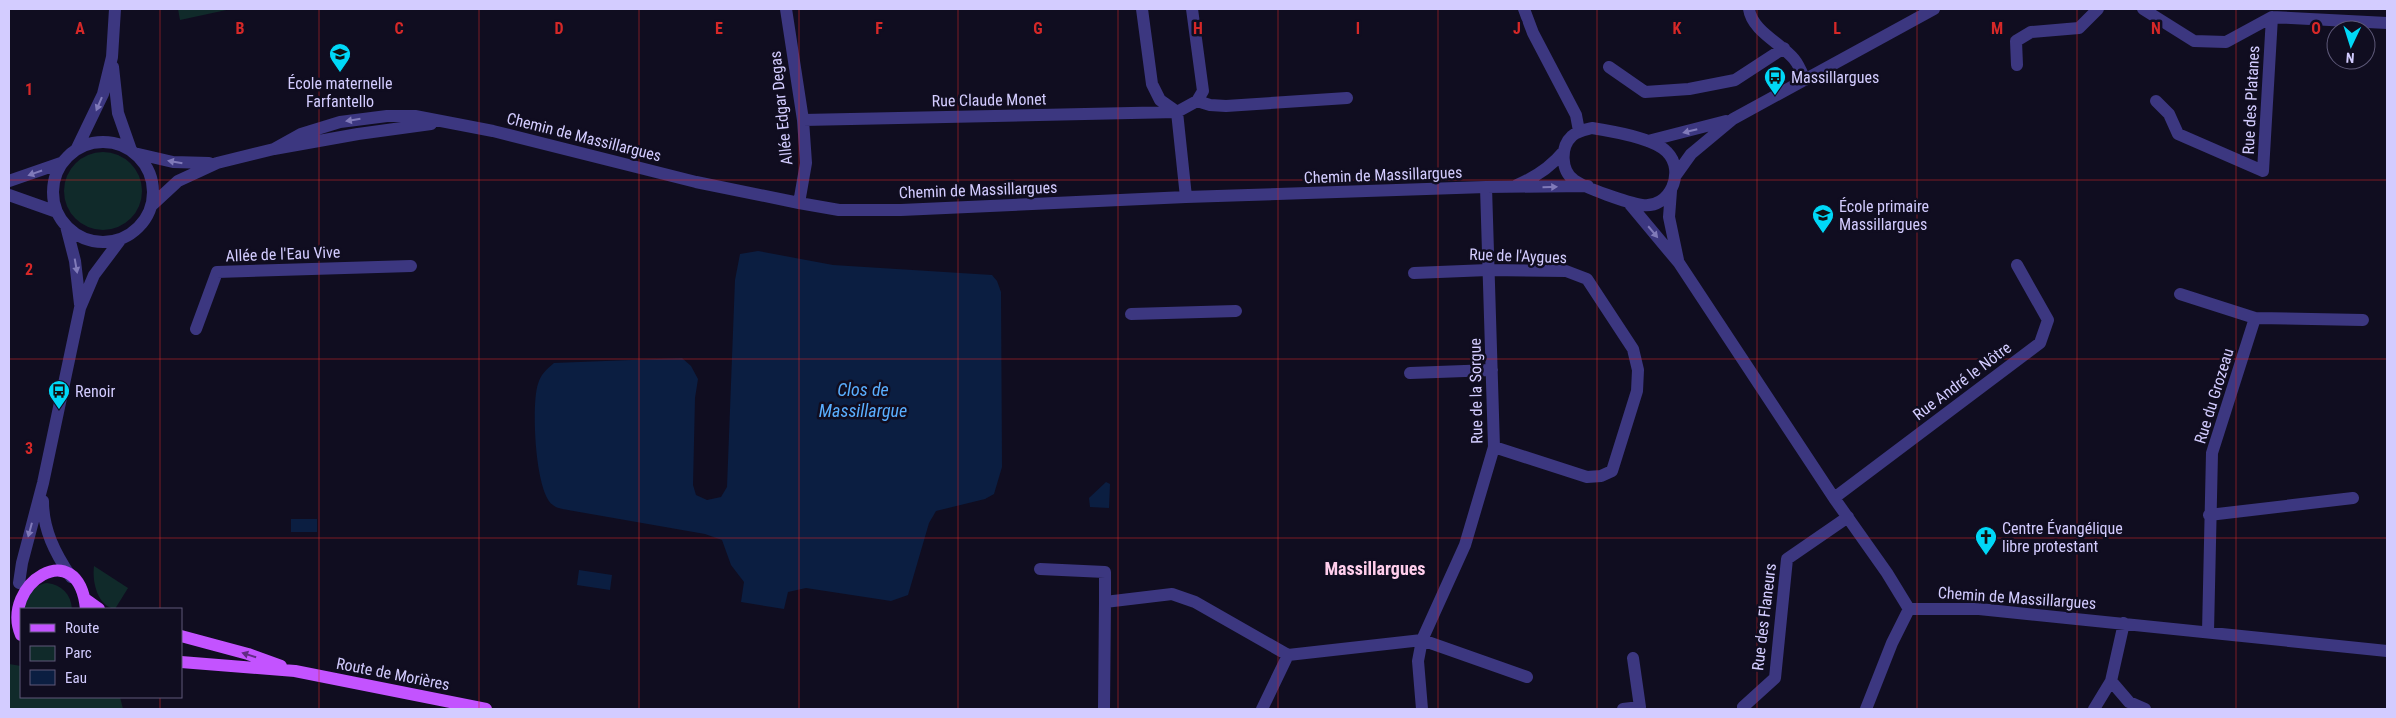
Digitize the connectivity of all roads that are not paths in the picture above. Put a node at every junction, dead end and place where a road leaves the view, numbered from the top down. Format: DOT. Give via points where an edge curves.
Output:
graph roads {
  1 [pos="115,9"];
  2 [pos="786,9"];
  3 [pos="1142,9"];
  4 [pos="1192,9"];
  5 [pos="1524,9"];
  6 [pos="1749,9"];
  7 [pos="1934,9"];
  8 [pos="2098,9"];
  9 [pos="2143,9"];
  10 [pos="2272,17"];
  11 [pos="2387,23"];
  12 [pos="1784,48"];
  13 [pos="112,57"];
  14 [pos="2017,65"];
  15 [pos="1609,67"];
  16 [pos="1805,80"];
  17 [pos="1347,98"];
  18 [pos="1197,101"];
  19 [pos="2156,101"];
  20 [pos="1177,112"];
  21 [pos="1733,119"];
  22 [pos="802,120"];
  23 [pos="1579,131"];
  24 [pos="1647,141"];
  25 [pos="77,148"];
  26 [pos="132,151"];
  27 [pos="1564,151"];
  28 [pos="61,163"];
  29 [pos="217,163"];
  30 [pos="1676,174"];
  31 [pos="9,181"];
  32 [pos="1588,186"];
  33 [pos="1486,187"];
  34 [pos="1513,187"];
  35 [pos="1671,190"];
  36 [pos="9,194"];
  37 [pos="1186,197"];
  38 [pos="1628,202"];
  39 [pos="799,203"];
  40 [pos="151,206"];
  41 [pos="56,212"];
  42 [pos="66,226"];
  43 [pos="121,239"];
  44 [pos="1679,263"];
  45 [pos="2018,265"];
  46 [pos="411,266"];
  47 [pos="1488,270"];
  48 [pos="1414,273"];
  49 [pos="2180,294"];
  50 [pos="80,308"];
  51 [pos="1236,311"];
  52 [pos="1131,314"];
  53 [pos="2255,318"];
  54 [pos="2363,320"];
  55 [pos="196,329"];
  56 [pos="1492,370"];
  57 [pos="1410,373"];
  58 [pos="1494,447"];
  59 [pos="43,483"];
  60 [pos="1834,498"];
  61 [pos="2352,498"];
  62 [pos="2209,515"];
  63 [pos="1848,517"];
  64 [pos="1040,569"];
  65 [pos="71,577"];
  66 [pos="15,587"];
  67 [pos="1105,602"];
  68 [pos="86,604"];
  69 [pos="1909,609"];
  70 [pos="2124,623"];
  71 [pos="16,632"];
  72 [pos="2208,632"];
  73 [pos="182,636"];
  74 [pos="1422,640"];
  75 [pos="2387,651"];
  76 [pos="1288,655"];
  77 [pos="1633,658"];
  78 [pos="182,662"];
  79 [pos="295,671"];
  80 [pos="1527,677"];
  81 [pos="2111,682"];
  82 [pos="486,709"];
  83 [pos="1104,709"];
  84 [pos="1262,709"];
  85 [pos="1422,709"];
  86 [pos="1623,709"];
  87 [pos="1743,709"];
  88 [pos="1866,709"];
  89 [pos="2094,709"];
  90 [pos="2145,709"];
  1 -- 13 [label="street"];
  2 -- 22 [label="street, Allée Edgar Degas"];
  3 -- 20 [label="street" via="1152,84 1160,100"];
  4 -- 18 [label="street" via="1203,91"];
  5 -- 23 [label="street" via="1576,115"];
  6 -- 12 [label="street" via="1765,33"];
  7 -- 16 [label="street"];
  8 -- 14 [label="street" via="2079,28 2031,32 2016,41"];
  9 -- 10 [label="street, Rue des Platanes" via="2194,41 2226,42"];
  10 -- 11 [label="street"];
  10 -- 19 [label="street, Rue des Platanes" via="2263,172 2178,134 2169,114"];
  12 -- 15 [label="street" via="1735,80 1689,89 1645,92"];
  12 -- 16 [label="street" via="1795,60"];
  13 -- 25 [label="street, one-way" via="99,106"];
  13 -- 26 [label="street" via="116,103"];
  16 -- 21 [label="street"];
  17 -- 18 [label="street" via="1226,106"];
  18 -- 20 [label="street"];
  20 -- 22 [label="street, Rue Claude Monet"];
  20 -- 37 [label="street"];
  21 -- 24 [label="street, one-way"];
  21 -- 30 [label="street" via="1691,154"];
  22 -- 39 [label="street, Allée Edgar Degas" via="806,162"];
  23 -- 24 [label="street" via="1597,128"];
  23 -- 27 [label="street" via="1568,140"];
  24 -- 30 [label="street" via="1668,152"];
  25 -- 26 [label="street" via="104,142"];
  25 -- 28 [label="street"];
  29 -- 26 [label="street, Chemin de Massillargues, one-way" via="188,164"];
  26 -- 40 [label="street" via="151,177"];
  27 -- 32 [label="street" via="1568,173 1574,180"];
  27 -- 34 [label="street, Chemin de Massillargues" via="1541,173"];
  28 -- 31 [label="street, one-way"];
  28 -- 41 [label="street" via="52,187"];
  29 -- 39 [label="street, Chemin de Massillargues" via="274,149 409,126 454,122 696,182"];
  29 -- 40 [label="street, Chemin de Massillargues" via="178,181"];
  30 -- 35 [label="street"];
  34 -- 32 [label="street, Chemin de Massillargues, one-way"];
  32 -- 38 [label="street"];
  33 -- 34 [label="street, Chemin de Massillargues"];
  33 -- 37 [label="street, Chemin de Massillargues"];
  33 -- 47 [label="street, Rue de la Sorgue"];
  35 -- 38 [label="street" via="1656,203 1644,206"];
  35 -- 44 [label="street" via="1670,217"];
  36 -- 41 [label="street"];
  37 -- 39 [label="street, Chemin de Massillargues" via="902,210 839,210"];
  38 -- 44 [label="street, one-way"];
  40 -- 43 [label="street" via="141,224"];
  41 -- 42 [label="street"];
  42 -- 43 [label="street" via="91,241"];
  42 -- 50 [label="street, one-way" via="75,261"];
  43 -- 50 [label="street" via="94,275"];
  44 -- 60 [label="street"];
  45 -- 60 [label="street, Rue André le Nôtre" via="2048,320 2040,343"];
  46 -- 55 [label="street, Allée de l'Eau Vive" via="216,272"];
  47 -- 48 [label="street, Rue de l'Aygues"];
  47 -- 56 [label="street, Rue de la Sorgue"];
  47 -- 58 [label="street, Rue de l'Aygues" via="1566,271 1587,279 1633,349 1638,370 1637,391 1612,471 1601,476 1587,476"];
  49 -- 53 [label="street"];
  50 -- 59 [label="street"];
  51 -- 52 [label="street"];
  53 -- 54 [label="street"];
  53 -- 62 [label="street, Rue du Grozeau" via="2212,454"];
  56 -- 57 [label="street"];
  56 -- 58 [label="street, Rue de la Sorgue"];
  58 -- 74 [label="street, Rue de la Sorgue" via="1465,545"];
  59 -- 65 [label="street" via="47,534"];
  59 -- 66 [label="street, one-way"];
  60 -- 63 [label="street"];
  61 -- 62 [label="street"];
  62 -- 72 [label="street, Rue du Grozeau"];
  63 -- 69 [label="street"];
  63 -- 87 [label="street, Rue des Flaneurs" via="1786,559 1775,678"];
  64 -- 67 [label="street" via="1105,572"];
  65 -- 66 [label="main road" via="60,572 38,571"];
  65 -- 68 [label="main road" via="80,587"];
  66 -- 71 [label="main road" via="10,611"];
  67 -- 76 [label="street" via="1172,594 1195,602"];
  67 -- 83 [label="street"];
  69 -- 70 [label="street, Chemin de Massillargues" via="1979,609"];
  69 -- 88 [label="street"];
  70 -- 72 [label="street, Chemin de Massillargues"];
  70 -- 81 [label="street"];
  72 -- 75 [label="street, Chemin de Massillargues"];
  79 -- 73 [label="main road, Route de Morières, one-way"];
  74 -- 76 [label="street"];
  74 -- 80 [label="street"];
  74 -- 85 [label="street, Rue de la Sorgue" via="1418,661"];
  76 -- 84 [label="street"];
  77 -- 86 [label="street" via="1640,707"];
  78 -- 79 [label="main road, Route de Morières"];
  79 -- 82 [label="main road, Route de Morières"];
  81 -- 89 [label="street"];
  81 -- 90 [label="street" via="2130,702"];
}
